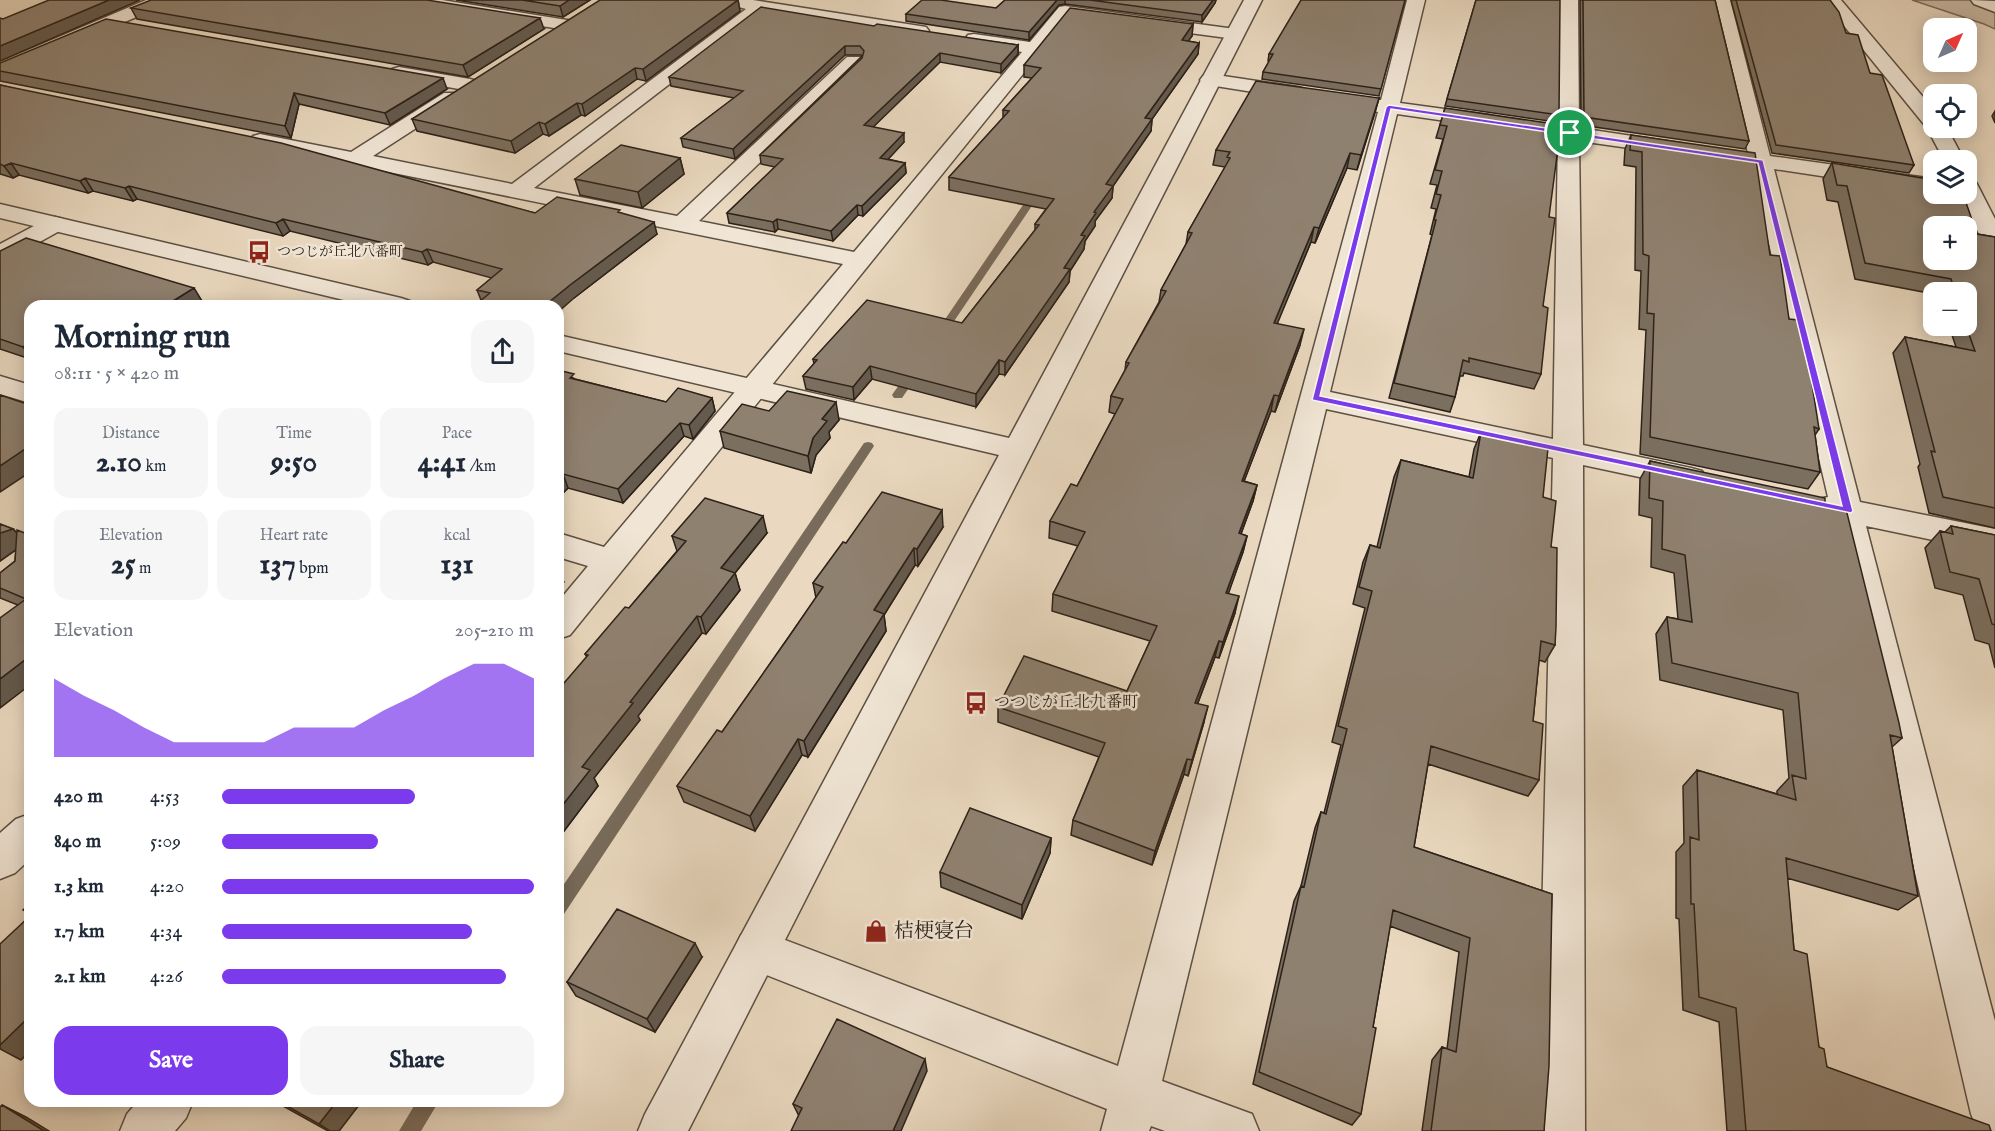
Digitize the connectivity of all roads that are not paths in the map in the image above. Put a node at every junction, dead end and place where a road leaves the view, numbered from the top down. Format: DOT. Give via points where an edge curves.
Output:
graph roads {
  1 [pos="160,0"];
  2 [pos="409,0"];
  3 [pos="734,0"];
  4 [pos="1253,0"];
  5 [pos="1416,0"];
  6 [pos="1569,0"];
  7 [pos="1721,0"];
  8 [pos="1832,0"];
  9 [pos="1980,0"];
  10 [pos="759,7"];
  11 [pos="1995,7"];
  12 [pos="587,12"];
  13 [pos="110,22"];
  14 [pos="567,25"];
  15 [pos="145,28"];
  16 [pos="1235,34"];
  17 [pos="538,43"];
  18 [pos="1035,48"];
  19 [pos="854,61"];
  20 [pos="0,69"];
  21 [pos="377,69"];
  22 [pos="489,73"];
  23 [pos="1210,80"];
  24 [pos="470,85"];
  25 [pos="1322,97"];
  26 [pos="1344,100"];
  27 [pos="1389,107"];
  28 [pos="1923,111"];
  29 [pos="1502,123"];
  30 [pos="1525,127"];
  31 [pos="1570,133"];
  32 [pos="240,136"];
  33 [pos="1694,151"];
  34 [pos="1716,155"];
  35 [pos="354,159"];
  36 [pos="1761,161"];
  37 [pos="1923,184"];
  38 [pos="1977,191"];
  39 [pos="515,192"];
  40 [pos="1995,196"];
  41 [pos="1976,204"];
  42 [pos="0,211"];
  43 [pos="55,224"];
  44 [pos="682,224"];
  45 [pos="1995,242"];
  46 [pos="0,254"];
  47 [pos="859,260"];
  48 [pos="376,300"];
  49 [pos="564,344"];
  50 [pos="753,389"];
  51 [pos="1315,398"];
  52 [pos="1019,450"];
  53 [pos="1568,452"];
  54 [pos="1720,484"];
  55 [pos="1801,501"];
  56 [pos="1848,511"];
  57 [pos="1995,541"];
  58 [pos="564,547"];
  59 [pos="611,561"];
  60 [pos="564,619"];
  61 [pos="24,838"];
  62 [pos="0,860"];
  63 [pos="756,950"];
  64 [pos="164,1107"];
  65 [pos="1129,1113"];
  66 [pos="1995,1114"];
  67 [pos="144,1131"];
  68 [pos="662,1131"];
  69 [pos="1235,1131"];
  70 [pos="1561,1131"];
  1 -- 13 [label="street"];
  2 -- 14 [label="street"];
  3 -- 10 [label="street"];
  4 -- 16 [label="street"];
  5 -- 27 [label="street"];
  6 -- 31 [label="street"];
  7 -- 36 [label="street"];
  8 -- 28 [label="street"];
  9 -- 11 [label="street"];
  10 -- 18 [label="street"];
  10 -- 39 [label="street"];
  12 -- 14 [label="street"];
  13 -- 15 [label="street"];
  13 -- 20 [label="street"];
  14 -- 17 [label="street"];
  16 -- 18 [label="street" via="1065,11"];
  16 -- 23 [label="street"];
  18 -- 47 [label="street"];
  19 -- 44 [label="street"];
  21 -- 24 [label="street"];
  22 -- 24 [label="street"];
  23 -- 25 [label="street"];
  23 -- 52 [label="street"];
  24 -- 35 [label="street"];
  26 -- 27 [label="street"];
  27 -- 29 [label="street"];
  27 -- 51 [label="street"];
  30 -- 31 [label="street"];
  31 -- 33 [label="street"];
  31 -- 53 [label="street"];
  32 -- 35 [label="street"];
  34 -- 36 [label="street"];
  35 -- 39 [label="street"];
  36 -- 37 [label="street"];
  36 -- 56 [label="street"];
  38 -- 40 [label="street"];
  39 -- 44 [label="street"];
  41 -- 45 [label="street"];
  42 -- 43 [label="street"];
  43 -- 46 [label="street"];
  43 -- 48 [label="street"];
  44 -- 47 [label="street"];
  47 -- 50 [label="street"];
  49 -- 50 [label="street"];
  50 -- 52 [label="street"];
  50 -- 59 [label="street"];
  51 -- 53 [label="street"];
  51 -- 65 [label="street"];
  52 -- 63 [label="street"];
  53 -- 54 [label="street"];
  53 -- 70 [label="street"];
  55 -- 56 [label="street"];
  56 -- 57 [label="street"];
  56 -- 66 [label="street"];
  58 -- 59 [label="street"];
  59 -- 60 [label="street"];
  61 -- 62 [label="street"];
  63 -- 65 [label="street"];
  63 -- 68 [label="street"];
  64 -- 67 [label="street"];
  65 -- 69 [label="street"];
}
